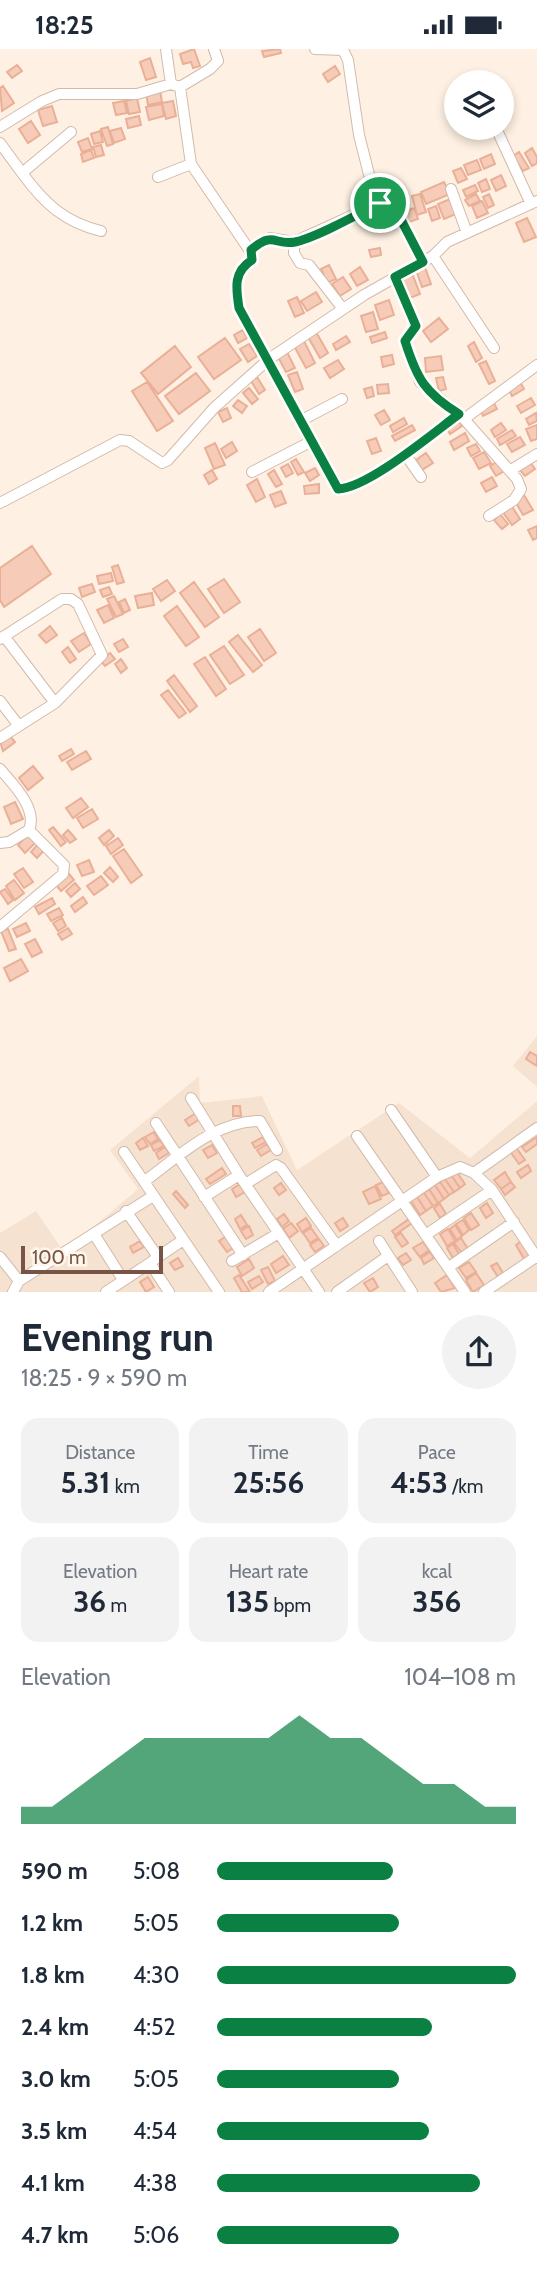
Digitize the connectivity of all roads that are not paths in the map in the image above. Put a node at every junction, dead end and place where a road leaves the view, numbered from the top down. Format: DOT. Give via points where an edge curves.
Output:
graph roads {
  1 [pos="166,49"];
  2 [pos="214,49"];
  3 [pos="315,49"];
  4 [pos="343,50"];
  5 [pos="176,85"];
  6 [pos="0,127"];
  7 [pos="71,132"];
  8 [pos="502,140"];
  9 [pos="0,143"];
  10 [pos="191,164"];
  11 [pos="22,173"];
  12 [pos="158,177"];
  13 [pos="451,188"];
  14 [pos="380,203"];
  15 [pos="534,203"];
  16 [pos="101,231"];
  17 [pos="467,233"];
  18 [pos="294,242"];
  19 [pos="251,250"];
  20 [pos="433,256"];
  21 [pos="423,262"];
  22 [pos="395,277"];
  23 [pos="343,309"];
  24 [pos="494,348"];
  25 [pos="269,359"];
  26 [pos="537,365"];
  27 [pos="342,399"];
  28 [pos="461,416"];
  29 [pos="302,420"];
  30 [pos="312,441"];
  31 [pos="405,454"];
  32 [pos="537,454"];
  33 [pos="511,470"];
  34 [pos="252,472"];
  35 [pos="421,477"];
  36 [pos="0,503"];
  37 [pos="489,516"];
  38 [pos="2,637"];
  39 [pos="0,701"];
  40 [pos="55,703"];
  41 [pos="19,726"];
  42 [pos="0,738"];
  43 [pos="0,769"];
  44 [pos="29,830"];
  45 [pos="0,843"];
  46 [pos="0,927"];
  47 [pos="191,1098"];
  48 [pos="391,1110"];
  49 [pos="156,1123"];
  50 [pos="537,1128"];
  51 [pos="215,1132"];
  52 [pos="357,1136"];
  53 [pos="277,1150"];
  54 [pos="124,1152"];
  55 [pos="178,1157"];
  56 [pos="474,1173"];
  57 [pos="437,1177"];
  58 [pos="243,1179"];
  59 [pos="145,1181"];
  60 [pos="492,1190"];
  61 [pos="153,1196"];
  62 [pos="204,1197"];
  63 [pos="404,1202"];
  64 [pos="126,1211"];
  65 [pos="514,1222"];
  66 [pos="94,1234"];
  67 [pos="277,1234"];
  68 [pos="427,1234"];
  69 [pos="183,1240"];
  70 [pos="379,1241"];
  71 [pos="337,1247"];
  72 [pos="243,1255"];
  73 [pos="388,1256"];
  74 [pos="0,1257"];
  75 [pos="537,1258"];
  76 [pos="154,1260"];
  77 [pos="232,1261"];
  78 [pos="449,1267"];
  79 [pos="304,1269"];
  80 [pos="121,1275"];
  81 [pos="19,1281"];
  82 [pos="113,1290"];
  83 [pos="13,1292"];
  84 [pos="169,1292"];
  85 [pos="219,1292"];
  86 [pos="269,1292"];
  87 [pos="319,1292"];
  88 [pos="337,1292"];
  89 [pos="412,1292"];
  90 [pos="465,1292"];
  91 [pos="484,1292"];
  1 -- 5 [label="street"];
  2 -- 5 [label="street" via="218,61 210,69"];
  3 -- 4 [label="street"];
  4 -- 14 [label="street" via="352,76 365,165"];
  5 -- 6 [label="street" via="137,94 59,94"];
  5 -- 10 [label="street"];
  7 -- 11 [label="street"];
  8 -- 15 [label="street"];
  9 -- 11 [label="street"];
  10 -- 12 [label="street"];
  10 -- 19 [label="street"];
  11 -- 16 [label="street" via="55,211"];
  13 -- 17 [label="street"];
  14 -- 18 [label="street"];
  14 -- 21 [label="street" via="398,214"];
  15 -- 17 [label="street"];
  17 -- 20 [label="street"];
  18 -- 19 [label="street" via="270,238"];
  18 -- 23 [label="street" via="300,263 309,265"];
  19 -- 25 [label="street" via="252,260 241,266 237,277 239,308"];
  20 -- 21 [label="street"];
  20 -- 24 [label="street"];
  21 -- 22 [label="street"];
  22 -- 23 [label="street"];
  22 -- 28 [label="street" via="416,326 405,341 420,382"];
  23 -- 25 [label="street"];
  25 -- 29 [label="street"];
  25 -- 36 [label="street" via="214,408 168,460 162,463 120,440"];
  26 -- 28 [label="street"];
  27 -- 29 [label="street"];
  28 -- 31 [label="street"];
  28 -- 33 [label="street"];
  29 -- 30 [label="street"];
  30 -- 31 [label="street" via="338,489 348,489"];
  30 -- 34 [label="street"];
  31 -- 35 [label="street"];
  32 -- 33 [label="street"];
  33 -- 37 [label="street" via="521,489 514,501"];
  38 -- 40 [label="street"];
  38 -- 40 [label="street" via="62,599 78,604 102,655"];
  39 -- 41 [label="street"];
  40 -- 41 [label="street"];
  41 -- 42 [label="street"];
  43 -- 44 [label="street" via="28,807"];
  44 -- 45 [label="street"];
  44 -- 46 [label="street" via="64,865 63,874"];
  47 -- 51 [label="street"];
  48 -- 57 [label="street"];
  49 -- 55 [label="street"];
  50 -- 56 [label="street"];
  51 -- 53 [label="street" via="235,1123 260,1121"];
  51 -- 55 [label="street"];
  51 -- 58 [label="street"];
  52 -- 63 [label="street"];
  54 -- 59 [label="street"];
  55 -- 59 [label="street"];
  55 -- 62 [label="street"];
  56 -- 57 [label="street" via="460,1167"];
  56 -- 60 [label="street"];
  57 -- 63 [label="street"];
  58 -- 62 [label="street"];
  58 -- 67 [label="street"];
  58 -- 71 [label="street" via="276,1165 281,1168"];
  59 -- 61 [label="street"];
  60 -- 65 [label="street"];
  60 -- 68 [label="street"];
  61 -- 64 [label="street"];
  61 -- 69 [label="street"];
  62 -- 72 [label="street"];
  63 -- 68 [label="street"];
  63 -- 71 [label="street"];
  64 -- 66 [label="street"];
  64 -- 76 [label="street"];
  65 -- 75 [label="street"];
  65 -- 78 [label="street"];
  66 -- 80 [label="street"];
  66 -- 81 [label="street"];
  67 -- 72 [label="street"];
  67 -- 79 [label="street"];
  68 -- 78 [label="street"];
  69 -- 76 [label="street"];
  69 -- 85 [label="street"];
  70 -- 73 [label="street"];
  71 -- 79 [label="street"];
  72 -- 77 [label="street"];
  73 -- 88 [label="street"];
  73 -- 89 [label="street"];
  74 -- 81 [label="street"];
  75 -- 91 [label="street"];
  76 -- 82 [label="street"];
  76 -- 84 [label="street"];
  78 -- 90 [label="street"];
  79 -- 86 [label="street"];
  79 -- 87 [label="street"];
  81 -- 83 [label="street"];
}
